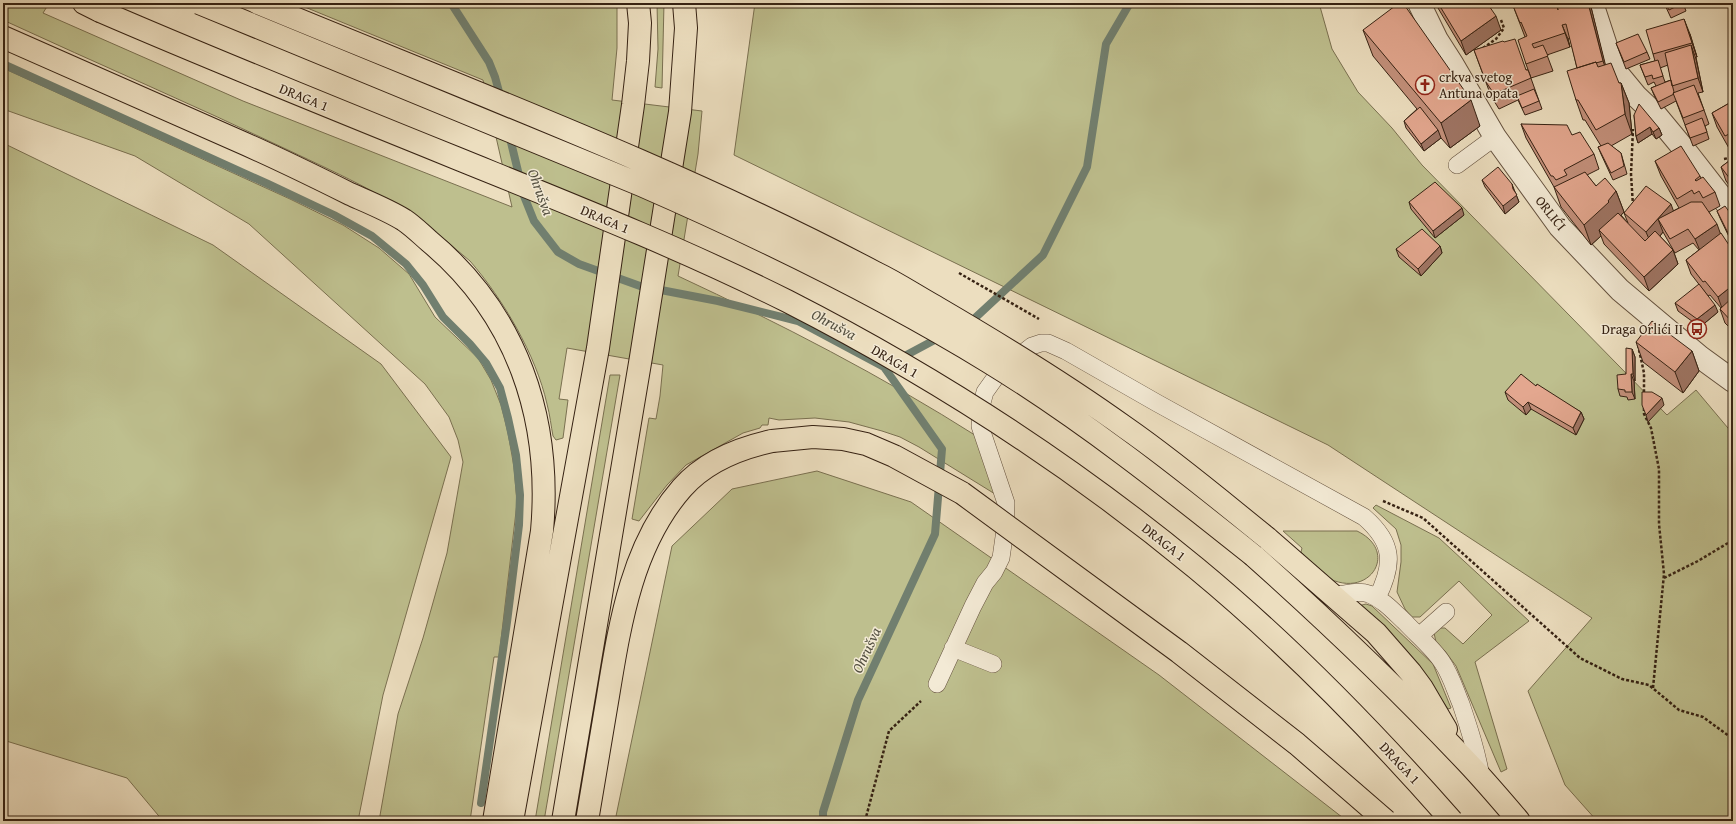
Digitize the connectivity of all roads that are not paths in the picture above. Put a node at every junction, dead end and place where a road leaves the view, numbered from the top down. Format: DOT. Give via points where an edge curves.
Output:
graph roads {
  1 [pos="199,3"];
  2 [pos="258,3"];
  3 [pos="638,3"];
  4 [pos="684,3"];
  5 [pos="1419,3"];
  6 [pos="1592,3"];
  7 [pos="92,7"];
  8 [pos="3,38"];
  9 [pos="1495,137"];
  10 [pos="1457,165"];
  11 [pos="1733,212"];
  12 [pos="1733,381"];
  13 [pos="1333,596"];
  14 [pos="1377,598"];
  15 [pos="1446,612"];
  16 [pos="1419,636"];
  17 [pos="953,648"];
  18 [pos="993,664"];
  19 [pos="937,684"];
  20 [pos="1460,755"];
  21 [pos="1481,777"];
  22 [pos="1514,816"];
  23 [pos="494,821"];
  24 [pos="512,821"];
  25 [pos="563,821"];
  26 [pos="587,821"];
  27 [pos="1386,821"];
  28 [pos="1452,821"];
  1 -- 20 [label="highway, bridge" via="704,213 846,282 990,363 1073,418 1185,500 1254,556 1312,607"];
  2 -- 13 [label="highway, bridge" via="697,186 764,216 878,274 1004,346 1133,433 1267,538"];
  3 -- 24 [label="highway, bridge" via="640,23 634,105 598,348"];
  4 -- 25 [label="highway, bridge" via="686,28 680,112"];
  5 -- 9 [label="street, ORLIĆI" via="1437,40"];
  6 -- 11 [label="street" via="1616,73 1655,114"];
  7 -- 28 [label="highway, DRAGA 1, bridge" via="218,62 670,246 785,301 904,365 993,419 1104,496 1197,568 1287,649 1376,738"];
  8 -- 23 [label="highway" via="263,152 404,220 450,259 477,289 506,334 531,394 538,424 544,468 544,505"];
  9 -- 10 [label="lane"];
  9 -- 12 [label="street, ORLIĆI" via="1560,227 1620,290 1700,357"];
  13 -- 14 [label="lane" via="1359,593"];
  13 -- 20 [label="highway" via="1376,633 1411,673 1428,697"];
  14 -- 16 [label="lane"];
  14 -- 17 [label="lane" via="1389,568 1389,556 1386,543 1364,517 1066,351 1054,345 1041,343 1032,346 1000,371 985,392 980,426 1006,503 1005,530 1001,558 972,606"];
  15 -- 16 [label="lane"];
  16 -- 21 [label="lane" via="1442,661 1452,679 1478,755"];
  17 -- 18 [label="lane"];
  17 -- 19 [label="lane"];
  20 -- 21 [label="highway"];
  21 -- 22 [label="highway"];
  26 -- 27 [label="highway, bridge" via="625,605 659,519 683,487 701,470 750,446 813,437 866,444 894,456 962,494 1179,652 1297,744"];
}
